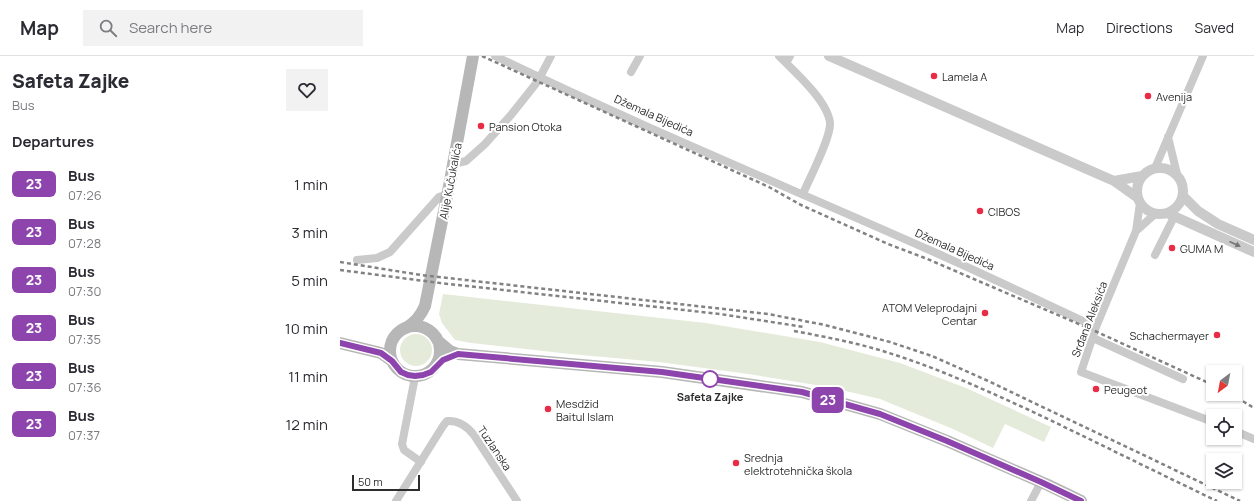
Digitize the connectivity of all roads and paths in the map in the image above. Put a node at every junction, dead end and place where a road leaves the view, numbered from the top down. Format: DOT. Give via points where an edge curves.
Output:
graph roads {
  1 [pos="473,56"];
  2 [pos="495,56"];
  3 [pos="551,56"];
  4 [pos="640,56"];
  5 [pos="779,56"];
  6 [pos="1203,56"];
  7 [pos="834,57"];
  8 [pos="788,60"];
  9 [pos="631,72"];
  10 [pos="540,78"];
  11 [pos="1168,137"];
  12 [pos="453,164"];
  13 [pos="1155,168"];
  14 [pos="1176,174"];
  15 [pos="1142,176"];
  16 [pos="1114,181"];
  17 [pos="803,194"];
  18 [pos="447,196"];
  19 [pos="1183,196"];
  20 [pos="1139,200"];
  21 [pos="1155,214"];
  22 [pos="1171,215"];
  23 [pos="1136,231"];
  24 [pos="1254,240"];
  25 [pos="1254,252"];
  26 [pos="1155,255"];
  27 [pos="358,260"];
  28 [pos="425,306"];
  29 [pos="1096,327"];
  30 [pos="406,328"];
  31 [pos="394,338"];
  32 [pos="436,338"];
  33 [pos="1093,338"];
  34 [pos="340,343"];
  35 [pos="373,350"];
  36 [pos="458,354"];
  37 [pos="392,361"];
  38 [pos="436,366"];
  39 [pos="415,376"];
  40 [pos="1184,379"];
  41 [pos="1206,419"];
  42 [pos="1242,434"];
  43 [pos="1254,439"];
  44 [pos="421,462"];
  45 [pos="1041,482"];
  46 [pos="399,500"];
  47 [pos="517,501"];
  48 [pos="1031,501"];
  49 [pos="1081,501"];
  1 -- 12 [label="main road, Alije Kučukalića"];
  2 -- 10 [label="street, Džemala Bijedića"];
  3 -- 10 [label="street"];
  4 -- 9 [label="street"];
  5 -- 8 [label="street"];
  6 -- 11 [label="street"];
  7 -- 16 [label="street"];
  8 -- 17 [label="street" via="827,111 830,124 827,138"];
  10 -- 12 [label="street" via="485,144 466,161"];
  10 -- 17 [label="street, Džemala Bijedića"];
  11 -- 13 [label="street"];
  11 -- 14 [label="street"];
  12 -- 18 [label="main road, Alije Kučukalića"];
  13 -- 14 [label="street" via="1170,170"];
  13 -- 15 [label="street"];
  14 -- 19 [label="street" via="1181,180"];
  15 -- 16 [label="street"];
  15 -- 20 [label="street" via="1137,188"];
  16 -- 20 [label="street"];
  17 -- 29 [label="street, Džemala Bijedića"];
  18 -- 27 [label="street" via="439,197 390,252 377,258"];
  18 -- 28 [label="main road, Alije Kučukalića"];
  19 -- 22 [label="street"];
  19 -- 24 [label="street" via="1198,211 1218,224"];
  20 -- 21 [label="street"];
  20 -- 23 [label="street, Srđana Aleksića"];
  21 -- 22 [label="street"];
  21 -- 23 [label="street, Srđana Aleksića"];
  22 -- 25 [label="street, one-way"];
  22 -- 26 [label="street"];
  23 -- 29 [label="street, Srđana Aleksića"];
  28 -- 30 [label="main road, Alije Kučukalića" via="420,317"];
  28 -- 32 [label="main road, Alije Kučukalića" via="426,318"];
  29 -- 33 [label="street, Srđana Aleksića"];
  30 -- 31 [label="main road"];
  30 -- 32 [label="main road" via="421,327"];
  31 -- 35 [label="main road"];
  31 -- 37 [label="main road" via="390,354"];
  32 -- 36 [label="main road" via="450,351"];
  32 -- 38 [label="main road" via="440,354"];
  33 -- 40 [label="street"];
  33 -- 41 [label="street, Srđana Aleksića" via="1081,372"];
  34 -- 35 [label="main road"];
  35 -- 37 [label="main road"];
  36 -- 38 [label="main road"];
  36 -- 45 [label="main road" via="662,372 802,392 880,414"];
  37 -- 39 [label="main road" via="401,372"];
  38 -- 39 [label="main road" via="431,372"];
  39 -- 44 [label="street" via="402,444 404,450"];
  42 -- 43 [label="street"];
  44 -- 46 [label="street, Tuzlanska"];
  44 -- 47 [label="street, Tuzlanska" via="447,421 454,420 474,435"];
  45 -- 48 [label="street"];
  45 -- 49 [label="main road"];
}
